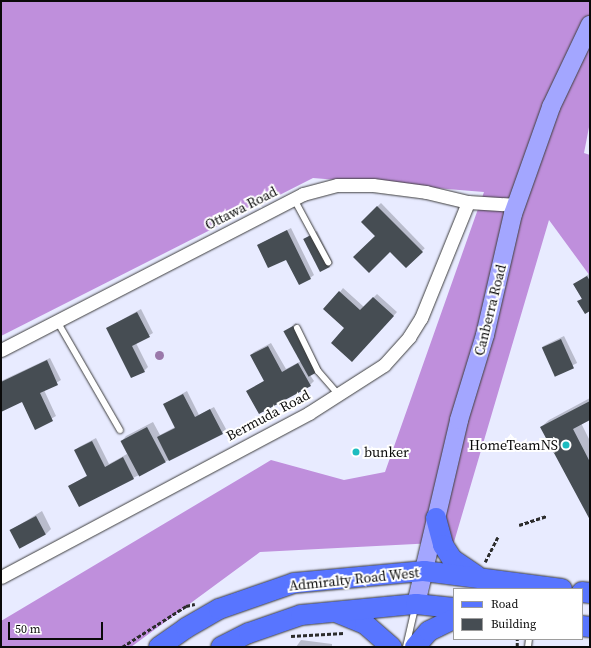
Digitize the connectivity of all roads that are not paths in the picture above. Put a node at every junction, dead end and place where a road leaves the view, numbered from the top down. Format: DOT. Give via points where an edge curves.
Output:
graph roads {
  1 [pos="590,25"];
  2 [pos="294,198"];
  3 [pos="468,202"];
  4 [pos="517,205"];
  5 [pos="328,262"];
  6 [pos="57,321"];
  7 [pos="297,328"];
  8 [pos="1,350"];
  9 [pos="339,395"];
  10 [pos="120,430"];
  11 [pos="436,518"];
  12 [pos="483,570"];
  13 [pos="424,571"];
  14 [pos="1,578"];
  15 [pos="558,588"];
  16 [pos="416,604"];
  17 [pos="453,608"];
  18 [pos="334,612"];
  19 [pos="453,620"];
  20 [pos="159,647"];
  21 [pos="221,647"];
  22 [pos="391,647"];
  23 [pos="406,647"];
  24 [pos="415,647"];
  1 -- 4 [label="main road, Canberra Road" via="551,107"];
  2 -- 3 [label="street, Ottawa Road" via="337,186 374,185 426,192"];
  2 -- 5 [label="lane"];
  2 -- 6 [label="street, Ottawa Road"];
  3 -- 4 [label="street, Ottawa Road"];
  3 -- 9 [label="street, Bermuda Road" via="443,258 421,318 409,337 384,365"];
  4 -- 11 [label="main road, Canberra Road" via="485,335 459,420"];
  6 -- 8 [label="street, Ottawa Road"];
  6 -- 10 [label="lane"];
  7 -- 9 [label="lane" via="318,371"];
  9 -- 14 [label="street, Bermuda Road"];
  11 -- 12 [label="main road" via="443,545 452,559"];
  11 -- 13 [label="main road, Canberra Road"];
  12 -- 13 [label="main road, Admiralty Road West"];
  12 -- 15 [label="main road, Admiralty Road West"];
  13 -- 16 [label="main road, Canberra Road"];
  13 -- 20 [label="main road, Admiralty Road West" via="294,583 219,609"];
  16 -- 17 [label="main road"];
  16 -- 18 [label="main road"];
  16 -- 23 [label="lane"];
  18 -- 21 [label="main road" via="301,615 249,633"];
  18 -- 22 [label="main road" via="365,624"];
  19 -- 24 [label="main road" via="430,631"];
}
